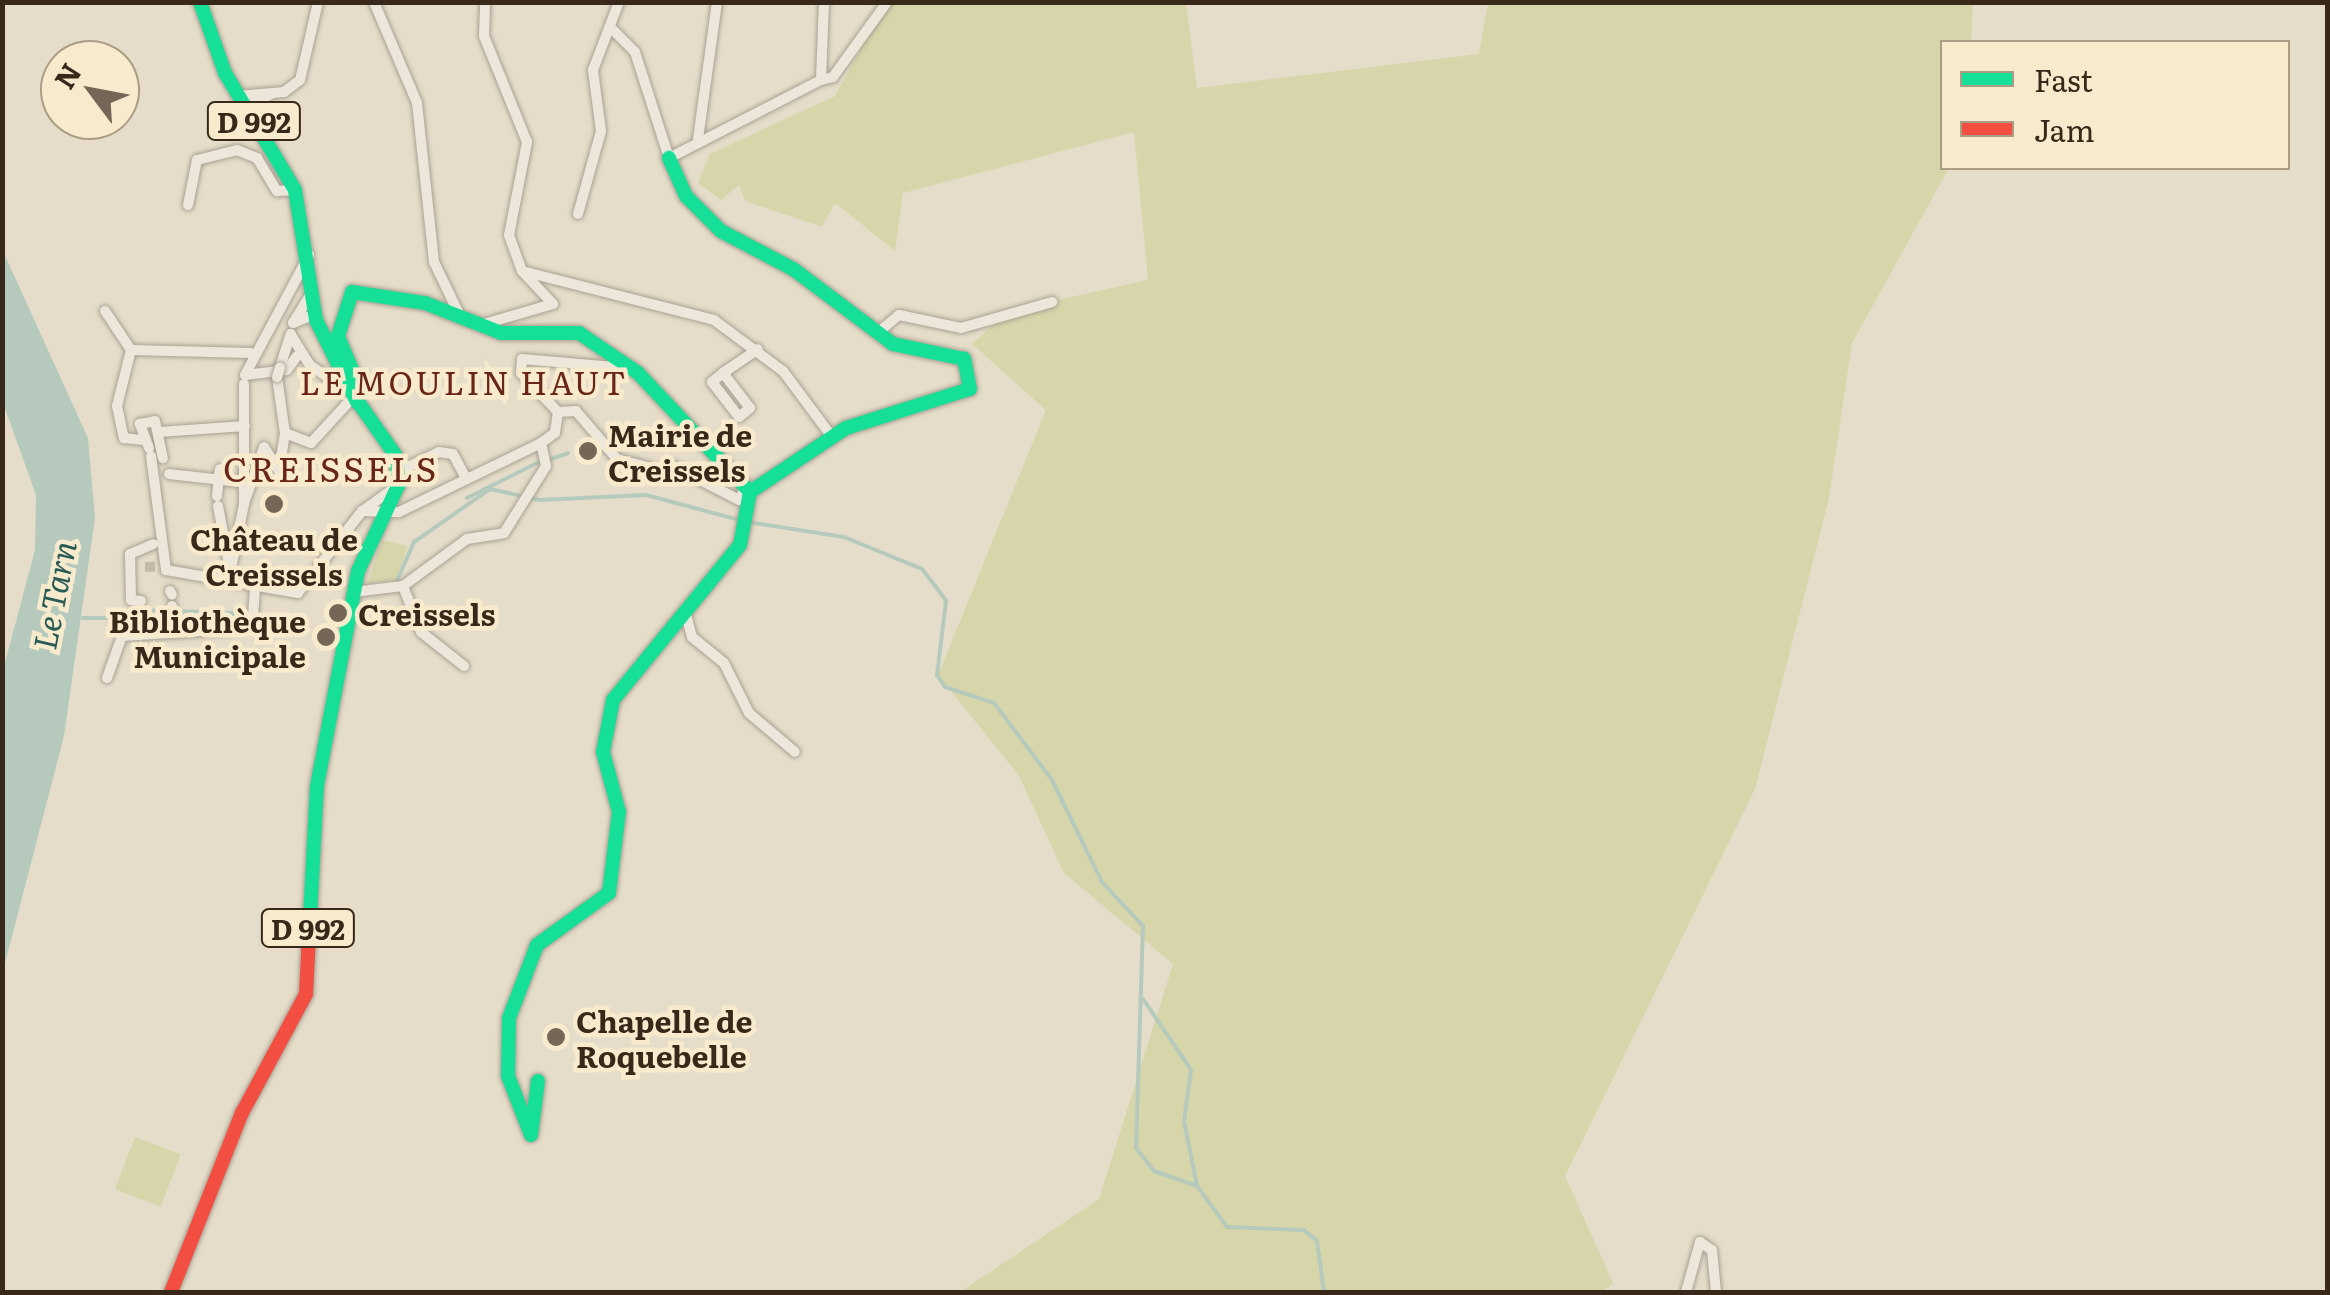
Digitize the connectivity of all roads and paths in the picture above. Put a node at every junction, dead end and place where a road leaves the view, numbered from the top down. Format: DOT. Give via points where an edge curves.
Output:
graph roads {
  1 [pos="200,2"];
  2 [pos="318,2"];
  3 [pos="374,2"];
  4 [pos="619,2"];
  5 [pos="718,2"];
  6 [pos="824,2"];
  7 [pos="888,2"];
  8 [pos="485,3"];
  9 [pos="611,28"];
  10 [pos="821,80"];
  11 [pos="242,102"];
  12 [pos="698,139"];
  13 [pos="670,158"];
  14 [pos="295,190"];
  15 [pos="188,204"];
  16 [pos="578,214"];
  17 [pos="309,247"];
  18 [pos="522,271"];
  19 [pos="312,294"];
  20 [pos="1052,302"];
  21 [pos="105,312"];
  22 [pos="315,314"];
  23 [pos="459,314"];
  24 [pos="484,324"];
  25 [pos="292,329"];
  26 [pos="881,330"];
  27 [pos="758,349"];
  28 [pos="131,350"];
  29 [pos="251,353"];
  30 [pos="297,356"];
  31 [pos="626,368"];
  32 [pos="338,370"];
  33 [pos="724,373"];
  34 [pos="244,381"];
  35 [pos="350,390"];
  36 [pos="558,412"];
  37 [pos="245,426"];
  38 [pos="159,432"];
  39 [pos="830,435"];
  40 [pos="284,437"];
  41 [pos="541,443"];
  42 [pos="151,450"];
  43 [pos="220,468"];
  44 [pos="464,475"];
  45 [pos="167,477"];
  46 [pos="220,482"];
  47 [pos="240,482"];
  48 [pos="391,491"];
  49 [pos="747,491"];
  50 [pos="244,504"];
  51 [pos="362,511"];
  52 [pos="157,542"];
  53 [pos="145,567"];
  54 [pos="132,572"];
  55 [pos="403,586"];
  56 [pos="256,588"];
  57 [pos="354,592"];
  58 [pos="142,600"];
  59 [pos="685,610"];
  60 [pos="464,666"];
  61 [pos="107,678"];
  62 [pos="795,752"];
  63 [pos="538,1081"];
  64 [pos="171,1292"];
  65 [pos="1686,1292"];
  66 [pos="1716,1292"];
  1 -- 11 [label="street, D 992"];
  2 -- 11 [label="street" via="300,80"];
  3 -- 23 [label="street" via="417,103 434,262"];
  4 -- 9 [label="street"];
  5 -- 12 [label="street"];
  6 -- 10 [label="street"];
  7 -- 10 [label="street" via="834,77"];
  8 -- 18 [label="street" via="484,36 527,142 509,236"];
  9 -- 13 [label="street" via="636,52"];
  9 -- 16 [label="street" via="593,70 600,131"];
  10 -- 12 [label="street" via="798,99"];
  11 -- 14 [label="street, D 992"];
  12 -- 13 [label="street"];
  13 -- 26 [label="street" via="686,196 721,231"];
  14 -- 15 [label="street" via="276,191 257,158 237,150 196,160"];
  14 -- 17 [label="street, D 992"];
  17 -- 19 [label="street, D 992"];
  17 -- 29 [label="street"];
  18 -- 24 [label="street" via="553,304"];
  18 -- 27 [label="street" via="692,312"];
  19 -- 22 [label="street, D 992"];
  19 -- 25 [label="street"];
  20 -- 26 [label="street" via="961,328 898,314"];
  21 -- 28 [label="street"];
  22 -- 25 [label="street"];
  22 -- 32 [label="street, D 992"];
  23 -- 24 [label="street"];
  23 -- 35 [label="street" via="352,292 338,336 353,372"];
  24 -- 31 [label="street" via="501,333 579,332"];
  25 -- 30 [label="street"];
  25 -- 40 [label="street" via="279,372"];
  26 -- 39 [label="street" via="897,346 964,359 972,382 959,398"];
  27 -- 33 [label="street"];
  27 -- 39 [label="street"];
  28 -- 29 [label="street"];
  28 -- 42 [label="street" via="118,406 124,438"];
  29 -- 34 [label="street"];
  30 -- 32 [label="street" via="328,376"];
  30 -- 34 [label="street" via="286,370"];
  31 -- 36 [label="street" via="604,373 527,356 520,373"];
  31 -- 49 [label="street" via="689,422"];
  32 -- 35 [label="street, D 992"];
  34 -- 37 [label="street"];
  35 -- 40 [label="street" via="310,443"];
  35 -- 48 [label="street, D 992"];
  36 -- 41 [label="street" via="555,433"];
  36 -- 49 [label="street" via="576,411 617,459 669,469 739,500"];
  37 -- 38 [label="street"];
  37 -- 47 [label="street"];
  38 -- 42 [label="street"];
  38 -- 42 [label="street" via="155,421 140,424"];
  39 -- 49 [label="street"];
  40 -- 50 [label="street" via="279,471 274,451 260,451"];
  41 -- 44 [label="street"];
  41 -- 55 [label="street" via="546,466 504,533 467,539"];
  42 -- 45 [label="street"];
  43 -- 46 [label="street"];
  44 -- 48 [label="street"];
  44 -- 48 [label="street" via="454,454 438,452"];
  45 -- 46 [label="street"];
  45 -- 52 [label="street"];
  46 -- 47 [label="street"];
  46 -- 50 [label="street" via="217,501 230,573"];
  47 -- 50 [label="street"];
  48 -- 51 [label="street"];
  48 -- 51 [label="street"];
  48 -- 57 [label="street, D 992"];
  49 -- 59 [label="street" via="748,522"];
  51 -- 56 [label="street" via="311,586"];
  52 -- 54 [label="street" via="130,554"];
  52 -- 56 [label="street" via="166,570"];
  53 -- 54 [label="street"];
  54 -- 58 [label="street" via="131,600"];
  55 -- 57 [label="street"];
  55 -- 60 [label="street" via="422,632"];
  56 -- 61 [label="street" via="253,618 233,629 122,636"];
  57 -- 64 [label="street, D 992" via="315,803 302,1009 242,1113"];
  59 -- 62 [label="street" via="692,637 724,663 749,713"];
  59 -- 63 [label="street" via="620,686 604,745 619,812 608,893 594,912 537,945 509,1018 508,1076 531,1135"];
  65 -- 66 [label="street" via="1700,1242 1712,1250"];
}
